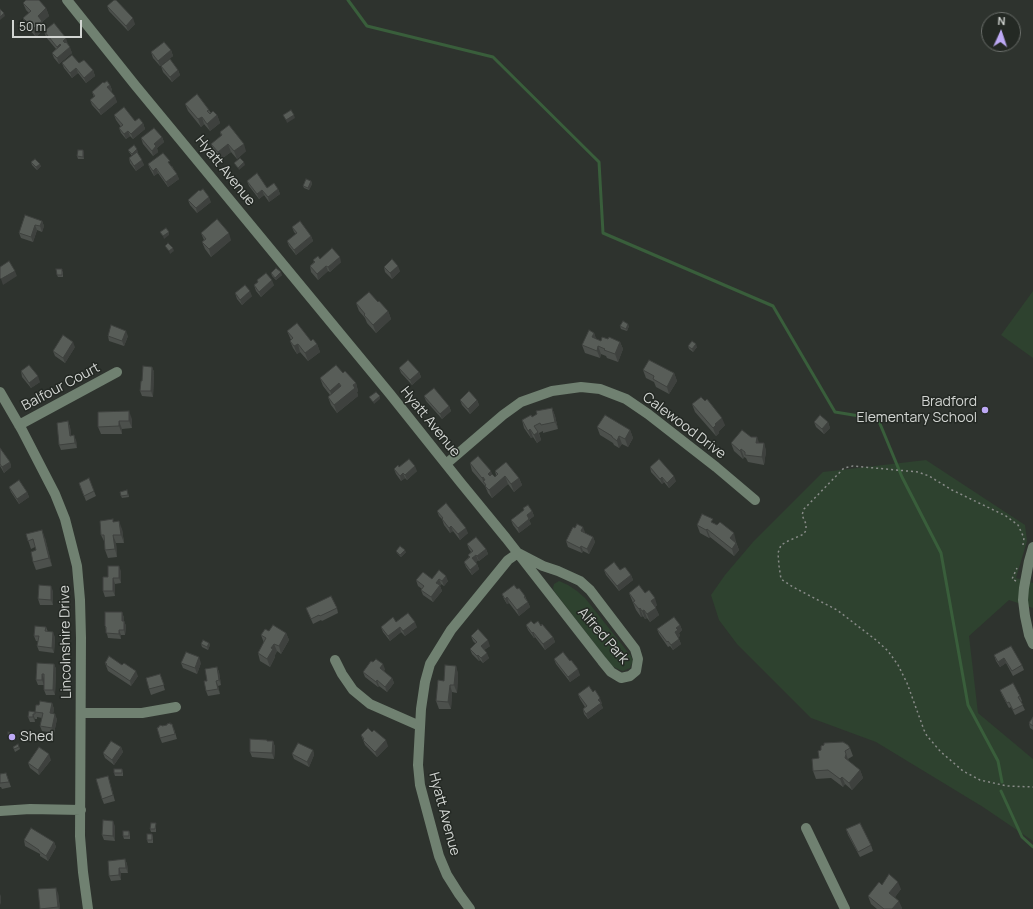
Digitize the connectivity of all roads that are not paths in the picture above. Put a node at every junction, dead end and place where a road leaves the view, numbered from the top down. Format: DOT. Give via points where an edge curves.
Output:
graph roads {
  1 [pos="67,0"];
  2 [pos="117,372"];
  3 [pos="0,392"];
  4 [pos="19,425"];
  5 [pos="446,464"];
  6 [pos="755,500"];
  7 [pos="1033,547"];
  8 [pos="518,553"];
  9 [pos="1033,644"];
  10 [pos="336,660"];
  11 [pos="176,707"];
  12 [pos="81,713"];
  13 [pos="420,726"];
  14 [pos="80,810"];
  15 [pos="0,811"];
  16 [pos="806,828"];
  17 [pos="88,909"];
  18 [pos="470,909"];
  19 [pos="845,909"];
  1 -- 5 [label="street, Hyatt Avenue"];
  2 -- 4 [label="street, Balfour Court"];
  3 -- 4 [label="street, Lincolnshire Drive"];
  4 -- 12 [label="street, Lincolnshire Drive" via="55,494 77,566 80,600"];
  5 -- 6 [label="street, Calewood Drive" via="521,402 552,391 581,387 600,389 626,399 648,414"];
  5 -- 8 [label="street, Hyatt Avenue"];
  7 -- 9 [label="street" via="1028,561 1023,600"];
  8 -- 8 [label="street, Alfred Park" via="580,581 590,590 635,649 638,659 636,671 621,678 611,672"];
  8 -- 13 [label="street, Hyatt Avenue" via="508,560 451,630 430,664 425,682"];
  10 -- 13 [label="street" via="353,690 370,704"];
  11 -- 12 [label="street" via="142,713"];
  12 -- 14 [label="street, Lincolnshire Drive"];
  13 -- 18 [label="street, Hyatt Avenue" via="418,765 424,803 447,876"];
  14 -- 15 [label="street"];
  14 -- 17 [label="street, Lincolnshire Drive" via="80,836"];
  16 -- 19 [label="street"];
}
